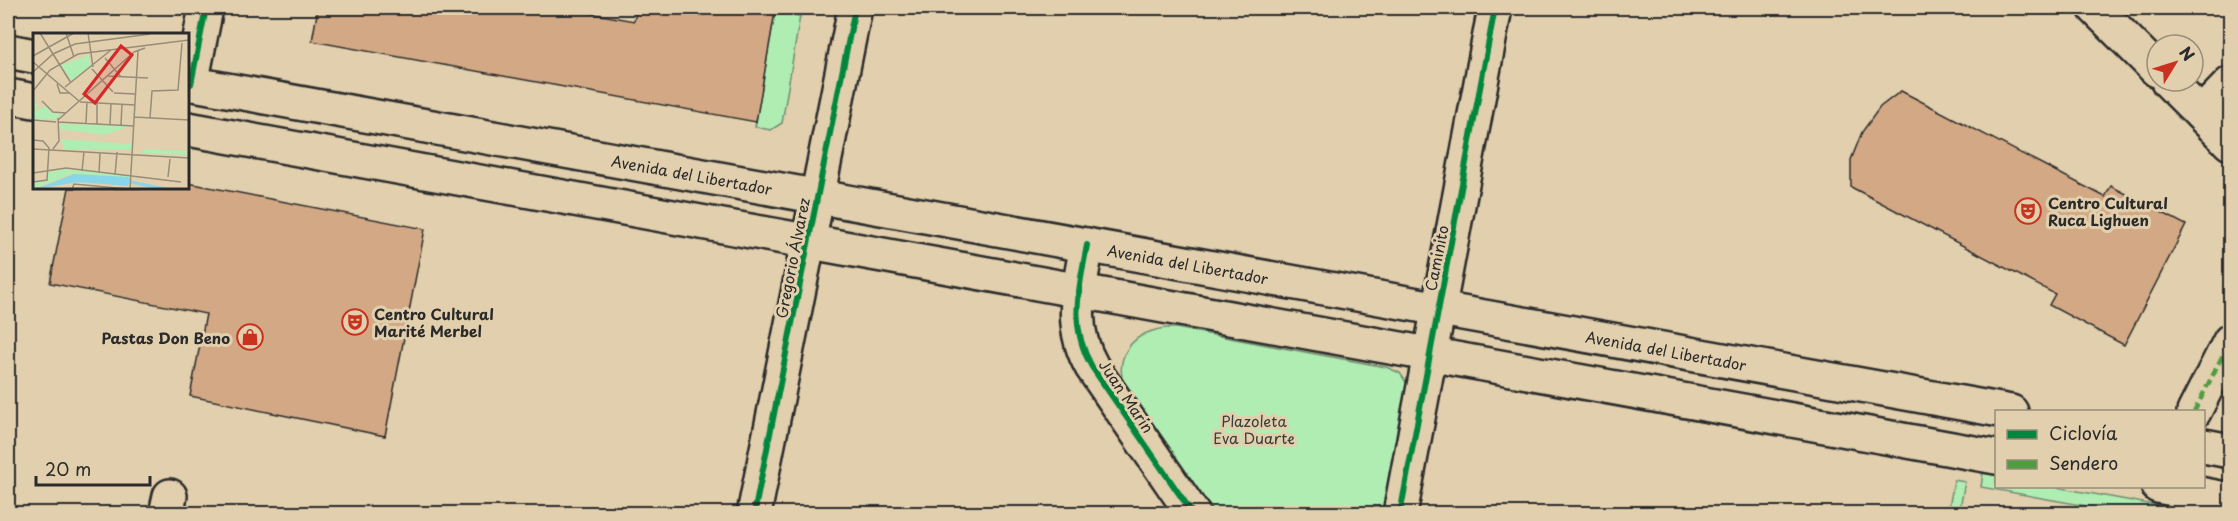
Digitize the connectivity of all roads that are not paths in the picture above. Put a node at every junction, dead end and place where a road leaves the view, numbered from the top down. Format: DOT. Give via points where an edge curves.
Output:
graph roads {
  1 [pos="206,8"];
  2 [pos="855,8"];
  3 [pos="1495,8"];
  4 [pos="2095,8"];
  5 [pos="8,51"];
  6 [pos="33,56"];
  7 [pos="2145,58"];
  8 [pos="189,83"];
  9 [pos="2230,84"];
  10 [pos="2180,93"];
  11 [pos="8,96"];
  12 [pos="33,101"];
  13 [pos="2201,114"];
  14 [pos="189,129"];
  15 [pos="2230,143"];
  16 [pos="817,196"];
  17 [pos="808,242"];
  18 [pos="1088,245"];
  19 [pos="1079,291"];
  20 [pos="1438,308"];
  21 [pos="2230,341"];
  22 [pos="1430,354"];
  23 [pos="2005,410"];
  24 [pos="2195,410"];
  25 [pos="2205,446"];
  26 [pos="2230,451"];
  27 [pos="1995,457"];
  28 [pos="2168,488"];
  29 [pos="2230,500"];
  30 [pos="754,513"];
  31 [pos="1192,513"];
  32 [pos="1400,513"];
  1 -- 8 [label="main road"];
  2 -- 16 [label="main road, Gregorio Álvarez"];
  3 -- 20 [label="main road, Caminito"];
  4 -- 7 [label="main road"];
  5 -- 6 [label="main road"];
  8 -- 16 [label="main road, Avenida del Libertador"];
  9 -- 13 [label="main road"];
  10 -- 13 [label="main road"];
  11 -- 12 [label="main road"];
  13 -- 15 [label="main road"];
  14 -- 17 [label="main road"];
  16 -- 17 [label="main road, Gregorio Álvarez"];
  16 -- 18 [label="main road, Avenida del Libertador"];
  17 -- 19 [label="main road"];
  17 -- 30 [label="main road, Gregorio Álvarez"];
  18 -- 19 [label="main road, Juan Marín"];
  18 -- 20 [label="main road, Avenida del Libertador"];
  19 -- 22 [label="main road"];
  19 -- 31 [label="main road, Juan Marín" via="1076,320 1085,356"];
  20 -- 22 [label="main road, Caminito"];
  20 -- 23 [label="main road, Avenida del Libertador"];
  21 -- 24 [label="main road"];
  22 -- 27 [label="main road"];
  22 -- 32 [label="main road, Caminito"];
  25 -- 26 [label="main road"];
  28 -- 29 [label="main road"];
}
